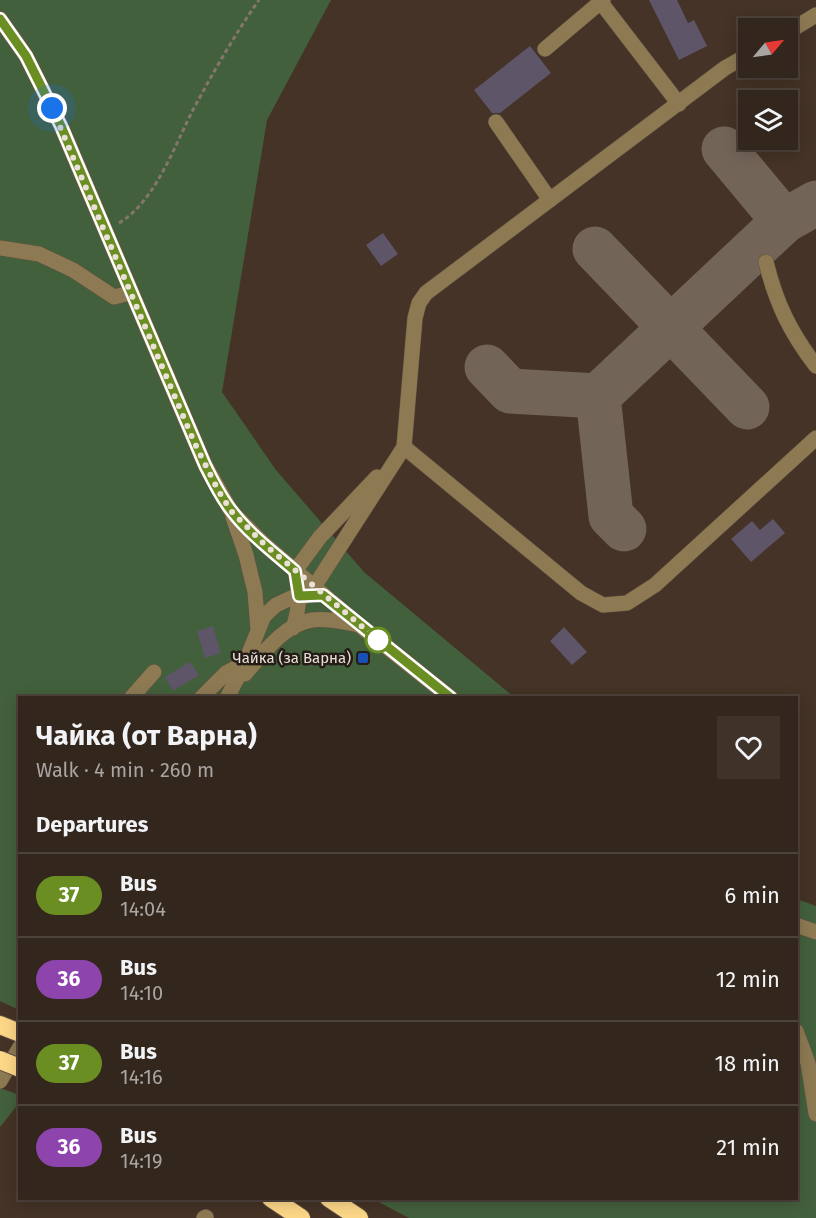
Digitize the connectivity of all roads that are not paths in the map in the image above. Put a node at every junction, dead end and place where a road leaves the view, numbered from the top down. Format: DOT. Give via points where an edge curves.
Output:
graph roads {
  1 [pos="601,1"];
  2 [pos="816,15"];
  3 [pos="0,19"];
  4 [pos="798,26"];
  5 [pos="545,50"];
  6 [pos="738,61"];
  7 [pos="679,104"];
  8 [pos="496,122"];
  9 [pos="550,200"];
  10 [pos="0,248"];
  11 [pos="766,261"];
  12 [pos="130,293"];
  13 [pos="816,366"];
  14 [pos="816,438"];
  15 [pos="404,447"];
  16 [pos="231,511"];
  17 [pos="295,571"];
  18 [pos="319,591"];
  19 [pos="299,596"];
  20 [pos="360,625"];
  21 [pos="293,628"];
  22 [pos="258,633"];
  23 [pos="245,663"];
  24 [pos="154,672"];
  25 [pos="230,693"];
  26 [pos="133,696"];
  27 [pos="203,696"];
  28 [pos="449,696"];
  29 [pos="798,926"];
  30 [pos="816,932"];
  31 [pos="0,1025"];
  32 [pos="18,1032"];
  33 [pos="798,1036"];
  34 [pos="18,1050"];
  35 [pos="10,1064"];
  36 [pos="0,1081"];
  37 [pos="816,1114"];
  38 [pos="274,1200"];
  39 [pos="332,1200"];
  40 [pos="301,1218"];
  41 [pos="359,1218"];
  1 -- 5 [label="street"];
  1 -- 7 [label="street"];
  2 -- 4 [label="street"];
  3 -- 12 [label="street" via="26,56 61,126"];
  6 -- 7 [label="street"];
  7 -- 9 [label="street"];
  8 -- 9 [label="street"];
  9 -- 15 [label="street" via="426,293 419,303"];
  10 -- 12 [label="street" via="39,254 73,270 114,297"];
  11 -- 13 [label="street" via="774,294 790,329"];
  12 -- 16 [label="street" via="205,465"];
  14 -- 15 [label="street" via="655,585 627,603 603,605 581,592"];
  15 -- 17 [label="street" via="320,537"];
  15 -- 18 [label="street"];
  16 -- 17 [label="street"];
  16 -- 22 [label="street" via="255,592"];
  17 -- 18 [label="street"];
  17 -- 19 [label="street"];
  18 -- 19 [label="street"];
  18 -- 20 [label="street"];
  19 -- 21 [label="street"];
  19 -- 22 [label="street" via="276,605 264,616"];
  20 -- 21 [label="street" via="310,620"];
  20 -- 28 [label="street"];
  21 -- 25 [label="street" via="278,638"];
  22 -- 23 [label="street"];
  23 -- 25 [label="street"];
  23 -- 27 [label="street" via="226,673"];
  24 -- 26 [label="street"];
  29 -- 30 [label="street"];
  31 -- 32 [label="highway"];
  33 -- 37 [label="street" via="808,1063"];
  34 -- 35 [label="street"];
  35 -- 36 [label="street"];
  38 -- 40 [label="highway"];
  39 -- 41 [label="highway"];
}
